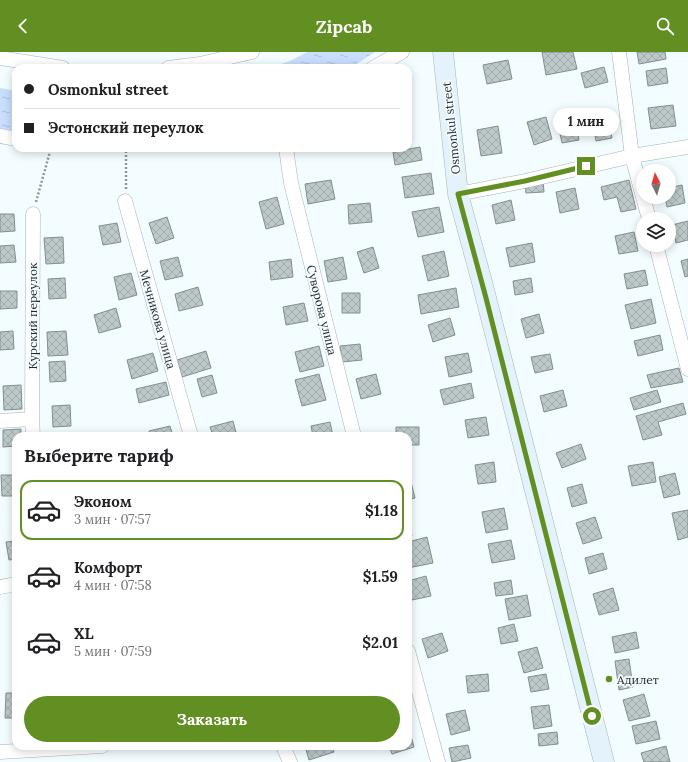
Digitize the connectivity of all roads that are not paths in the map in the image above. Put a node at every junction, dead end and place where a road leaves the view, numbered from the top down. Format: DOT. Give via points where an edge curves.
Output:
graph roads {
  1 [pos="252,52"];
  2 [pos="402,52"];
  3 [pos="443,52"];
  4 [pos="619,52"];
  5 [pos="8,57"];
  6 [pos="43,64"];
  7 [pos="200,64"];
  8 [pos="380,64"];
  9 [pos="0,136"];
  10 [pos="12,138"];
  11 [pos="688,147"];
  12 [pos="287,152"];
  13 [pos="632,156"];
  14 [pos="636,171"];
  15 [pos="458,194"];
  16 [pos="125,201"];
  17 [pos="33,214"];
  18 [pos="658,252"];
  19 [pos="688,369"];
  20 [pos="32,418"];
  21 [pos="0,421"];
  22 [pos="33,432"];
  23 [pos="190,432"];
  24 [pos="353,432"];
  25 [pos="12,585"];
  26 [pos="0,587"];
  27 [pos="412,666"];
  28 [pos="22,750"];
  29 [pos="285,750"];
  30 [pos="0,752"];
  31 [pos="290,762"];
  32 [pos="438,762"];
  33 [pos="604,762"];
  1 -- 7 [label="street"];
  2 -- 8 [label="street"];
  3 -- 15 [label="street, Osmonkul street"];
  4 -- 13 [label="street"];
  5 -- 6 [label="street"];
  9 -- 10 [label="street"];
  11 -- 13 [label="street"];
  12 -- 24 [label="street, Суворова улица" via="291,183"];
  13 -- 14 [label="street"];
  13 -- 15 [label="street"];
  15 -- 33 [label="street, Osmonkul street"];
  16 -- 23 [label="street, Мечникова улица"];
  17 -- 20 [label="street, Курский переулок"];
  18 -- 19 [label="street"];
  20 -- 21 [label="street"];
  20 -- 22 [label="street, Курский переулок"];
  25 -- 26 [label="street"];
  27 -- 32 [label="street"];
  28 -- 30 [label="street"];
  29 -- 31 [label="street"];
}
